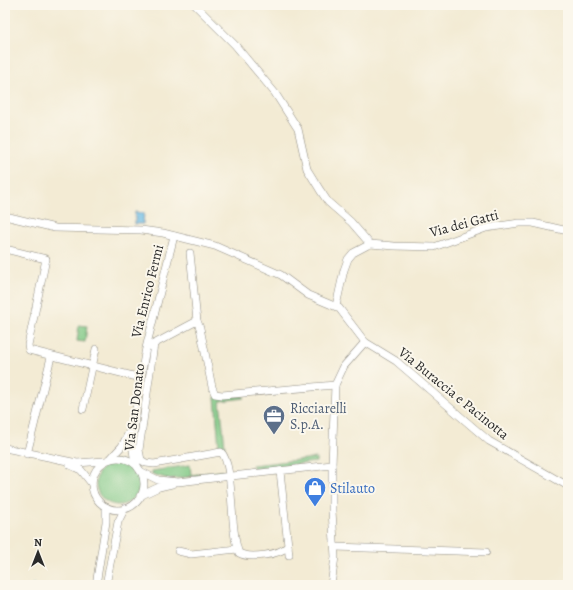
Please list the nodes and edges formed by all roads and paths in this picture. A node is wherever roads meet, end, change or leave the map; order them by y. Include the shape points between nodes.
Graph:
1 (195, 5) edge
2 (5, 216) edge
3 (568, 231) edge
4 (174, 236) junction
5 (370, 244) junction
6 (5, 249) edge
7 (190, 253) dead end
8 (336, 306) junction
9 (197, 321) junction
10 (365, 342) junction
11 (154, 344) junction
12 (146, 348) junction
13 (96, 349) dead end
14 (51, 357) junction
15 (92, 367) junction
16 (141, 378) junction
17 (336, 385) junction
18 (83, 409) dead end
19 (134, 423) junction
20 (5, 448) edge
21 (27, 454) junction
22 (107, 460) junction
23 (63, 462) junction
24 (332, 465) junction
25 (139, 469) junction
26 (280, 471) junction
27 (229, 477) junction
28 (178, 482) junction
29 (92, 484) junction
30 (568, 486) edge
31 (140, 496) junction
32 (106, 507) junction
33 (125, 508) junction
34 (288, 546) junction
35 (335, 547) junction
36 (237, 549) junction
37 (178, 551) dead end
38 (486, 552) dead end
39 (289, 556) dead end
40 (96, 585) edge
41 (106, 585) edge
42 (331, 585) edge

1 - 5 street via 235,45 275,93 298,129 307,169 322,193
2 - 4 street via 55,228 141,230
3 - 5 street, Via dei Gatti via 519,222 486,228 434,247
4 - 8 street via 218,247 281,275 308,295
4 - 12 street, Via Enrico Fermi
5 - 8 street via 353,253 348,259
6 - 14 street via 46,259 28,347 31,351
7 - 9 street
8 - 10 street, Via Buraccia e Pacinotta via 343,311
9 - 11 street, Via San Donato
9 - 17 street via 212,387 218,395
10 - 17 street via 344,366
10 - 30 street, Via Buraccia e Pacinotta via 396,361 489,441
11 - 12 street, Via San Donato
11 - 27 street, Via San Donato via 139,450 142,460 154,464 221,452
12 - 16 street, Via Enrico Fermi
13 - 15 street
14 - 15 street
14 - 21 street
15 - 16 street
15 - 18 street
16 - 19 street, Via Enrico Fermi
17 - 24 street
19 - 22 street via 122,446
19 - 25 street via 133,451
20 - 21 street
21 - 23 street
22 - 23 street via 78,464
22 - 25 street via 124,459
22 - 29 street via 97,469
23 - 29 street via 81,470
24 - 26 street
24 - 35 street
25 - 28 street via 158,480
25 - 31 street via 144,484
26 - 27 street
26 - 34 street
27 - 28 street
27 - 36 street
28 - 31 street
29 - 32 street via 95,496
31 - 33 street via 135,503
32 - 33 street
32 - 40 street
33 - 41 street via 118,524
34 - 36 street via 280,552 248,556 240,554
34 - 39 street
35 - 38 street
35 - 42 street
36 - 37 street via 191,554

